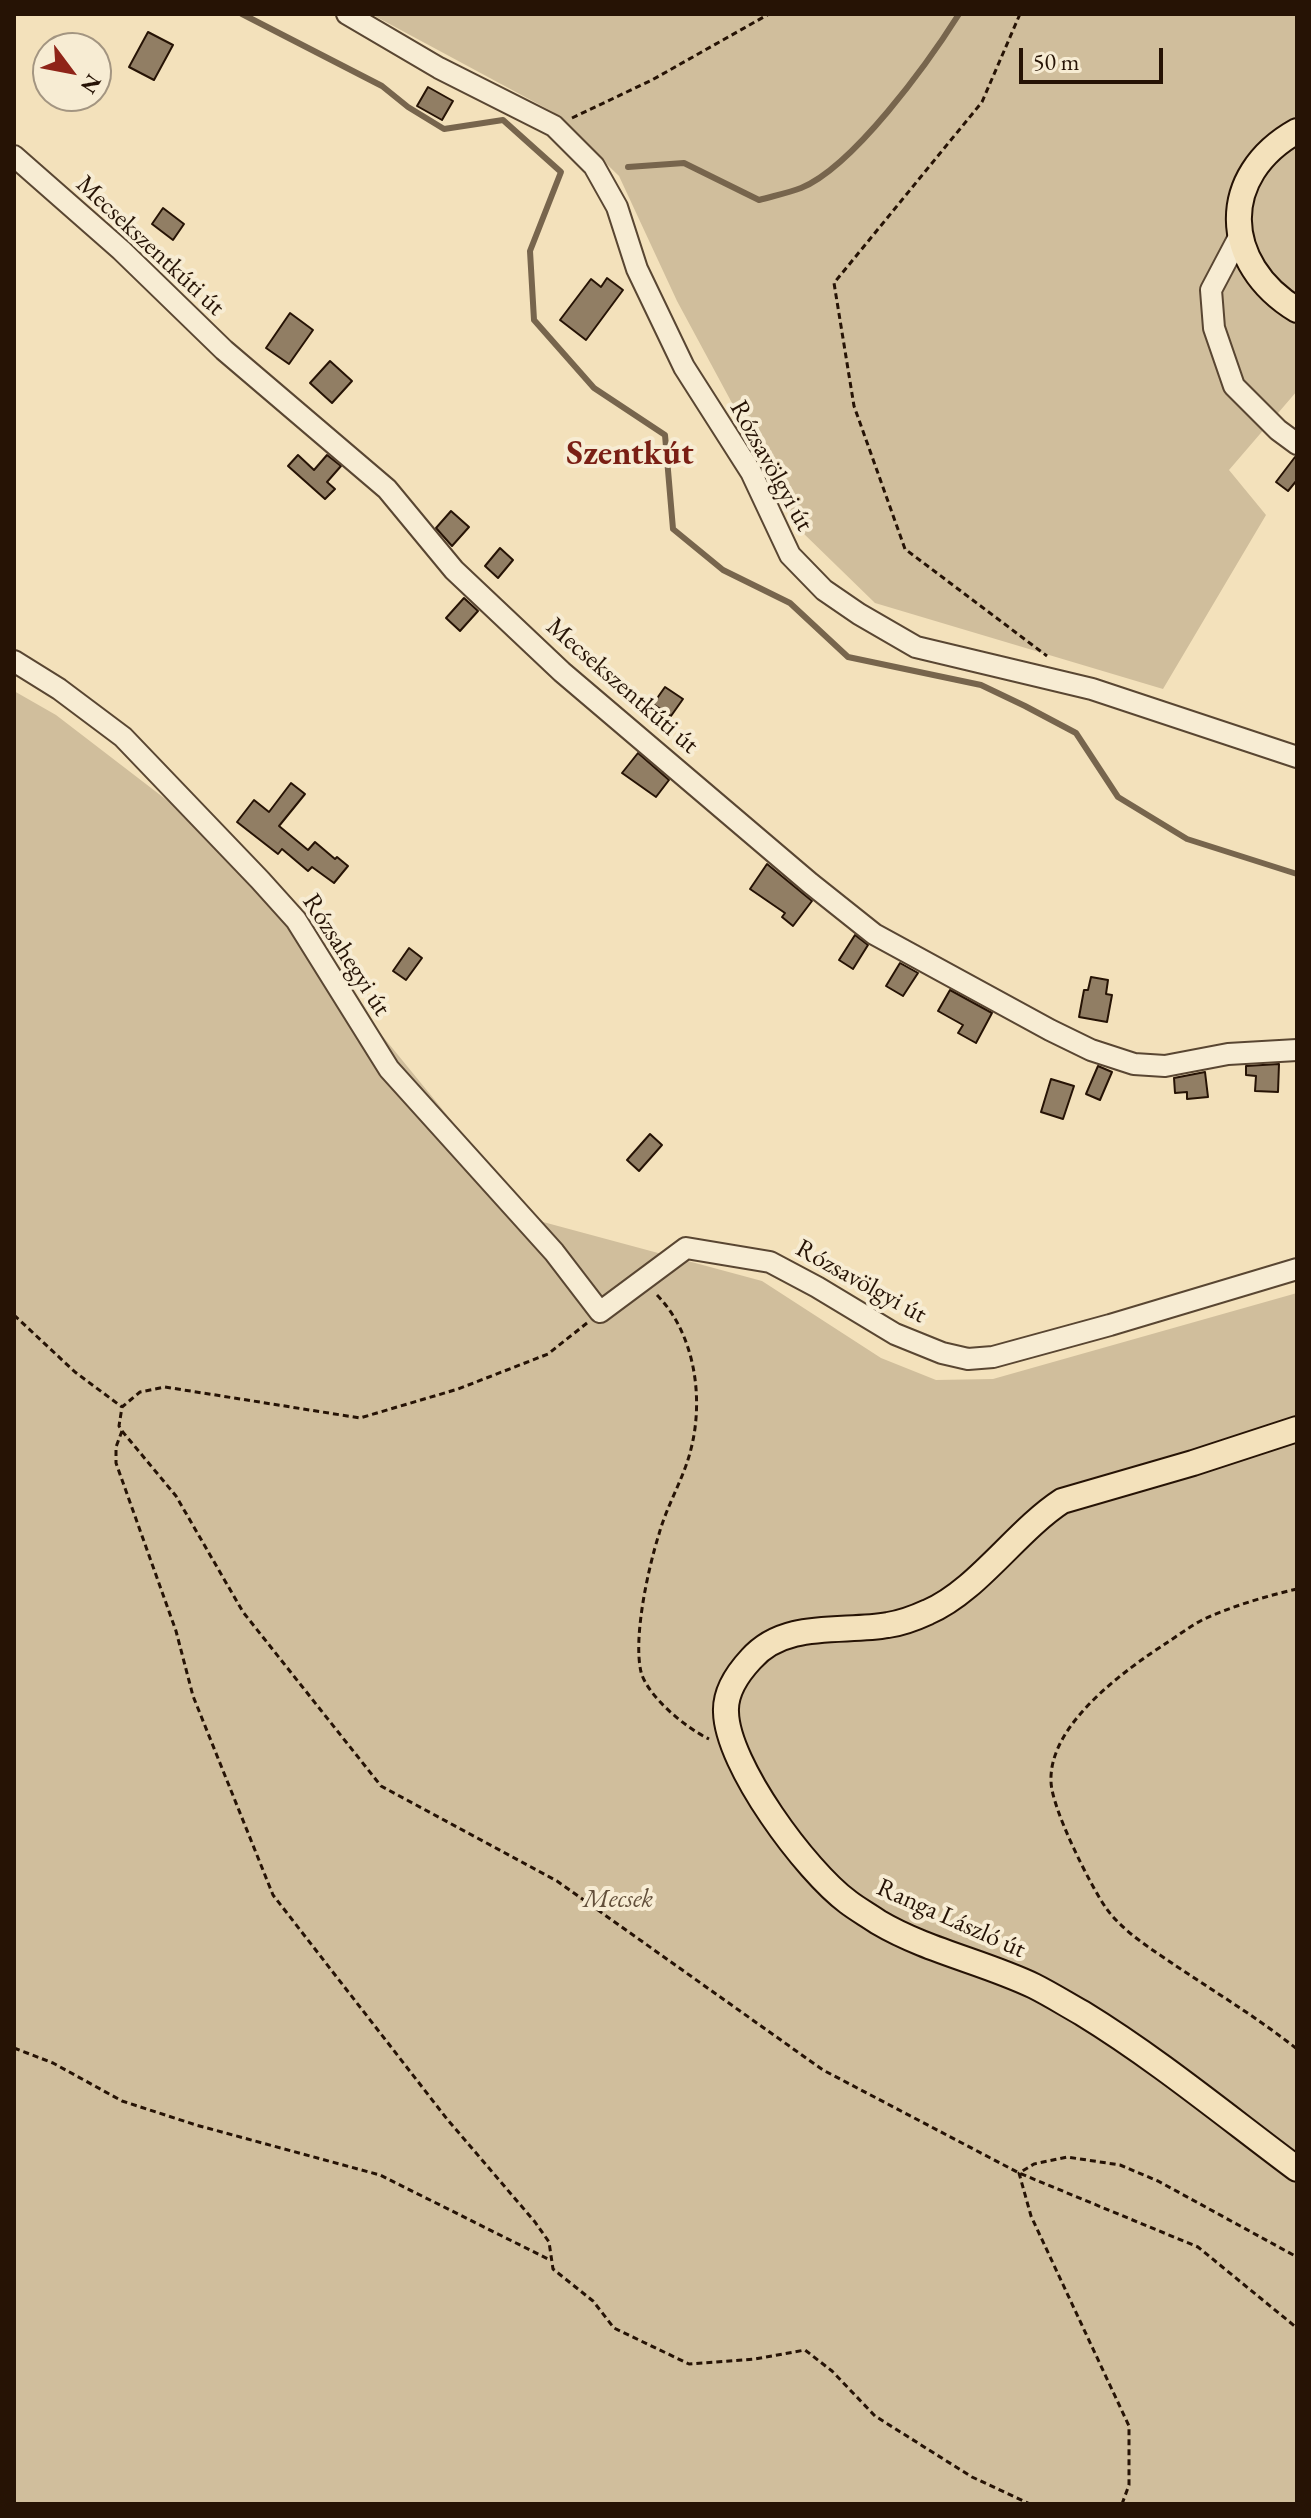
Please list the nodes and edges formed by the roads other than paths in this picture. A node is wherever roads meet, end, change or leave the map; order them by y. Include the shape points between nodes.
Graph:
1 (347, 14) edge
2 (1297, 131) edge
3 (14, 156) edge
4 (1240, 235) junction
5 (1297, 310) edge
6 (1297, 444) edge
7 (14, 661) edge
8 (1297, 757) edge
9 (1297, 1050) edge
10 (1297, 1269) edge
11 (600, 1312) joint
12 (1297, 1429) edge
13 (1297, 2169) edge

1 - 8 street, Rózsavölgyi út via 554,126 594,166 617,207 637,269 684,367 751,472 790,555 824,590 916,647 1092,689
2 - 4 main road via 1265,156 1248,179 1238,205
3 - 9 street, Mecsekszentkúti út via 224,350 387,489 454,570 562,672 874,934 1050,1030 1134,1064 1165,1066 1228,1054
4 - 5 main road via 1251,267
4 - 6 street via 1211,290 1214,328 1234,386
7 - 11 street, Rózsahegyi út via 123,737 260,880 296,920 389,1069 554,1252
10 - 11 street, Rózsavölgyi út via 1110,1325 968,1359 895,1334 770,1262 686,1248
12 - 13 main road, Ranga László út via 1062,1501 955,1597 931,1611 886,1625 799,1632 777,1641 754,1655 740,1672 728,1694 726,1712 750,1781 777,1823 847,1902 882,1924 1034,1986 1083,2014

